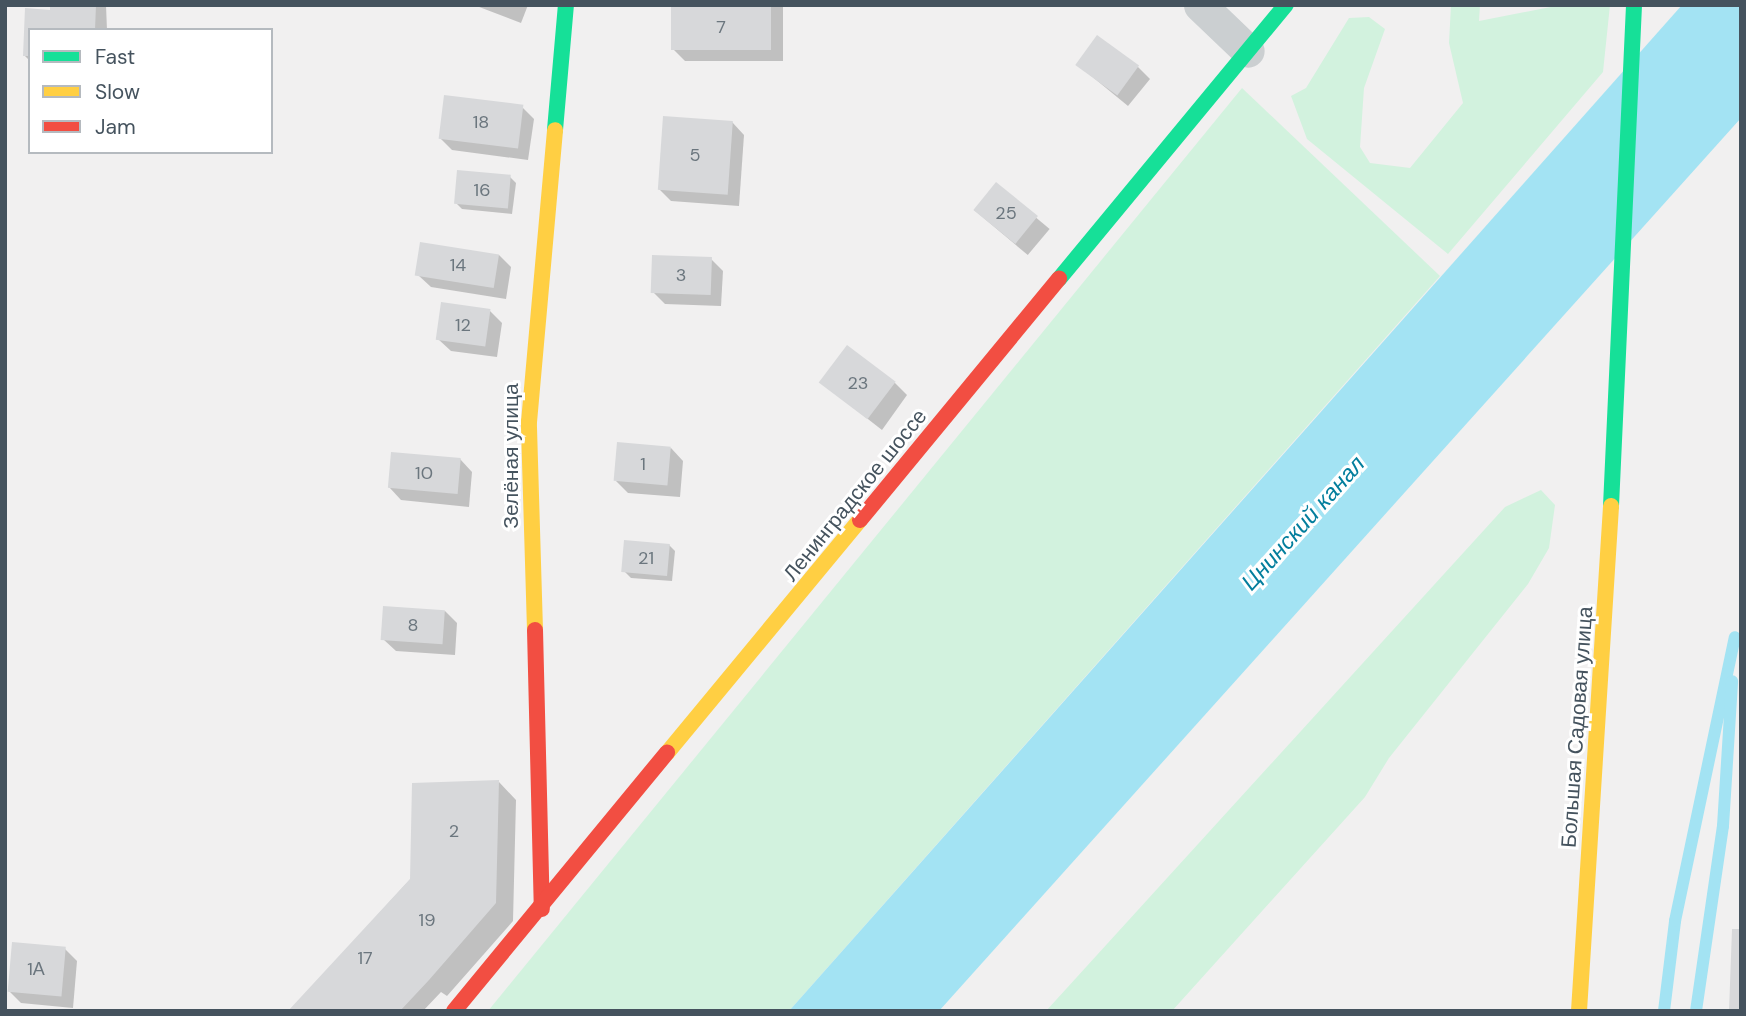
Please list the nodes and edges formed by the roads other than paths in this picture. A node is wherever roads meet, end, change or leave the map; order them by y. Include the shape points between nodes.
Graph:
1 (566, 5) edge
2 (1200, 5) edge
3 (1286, 5) edge
4 (1634, 5) edge
5 (1248, 51) junction
6 (542, 909) junction
7 (454, 1011) edge
8 (1579, 1011) edge

1 - 6 main road, Зелёная улица via 529,422
2 - 5 street
3 - 5 main road, Ленинградское шоссе
4 - 8 main road, Большая Садовая улица via 1606,624
5 - 6 main road, Ленинградское шоссе
6 - 7 main road, Ленинградское шоссе

